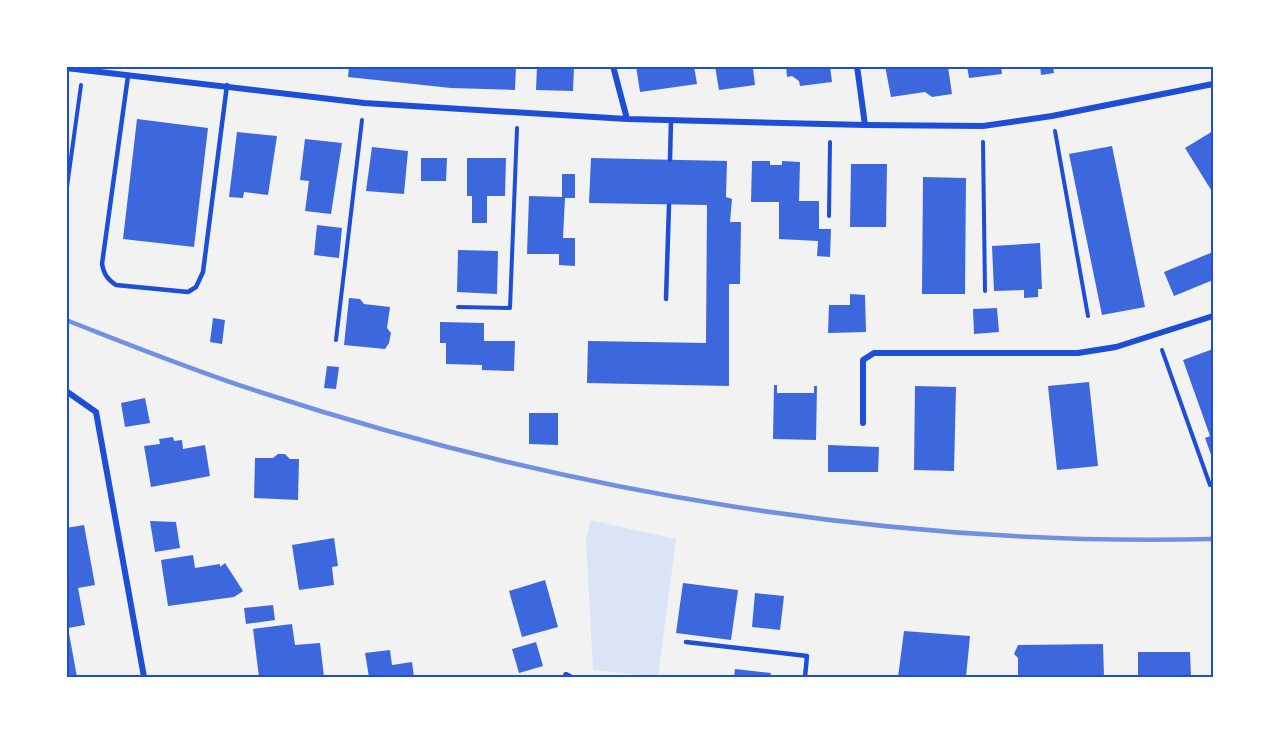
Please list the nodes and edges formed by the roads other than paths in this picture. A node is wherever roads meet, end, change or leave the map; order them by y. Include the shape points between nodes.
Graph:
1 (613, 66) edge
2 (857, 66) edge
3 (66, 68) edge
4 (128, 76) junction
5 (1213, 84) edge
6 (227, 85) junction
7 (627, 119) junction
8 (671, 120) junction
9 (865, 124) junction
10 (670, 160) dead end
11 (669, 205) dead end
12 (666, 298) dead end
13 (1213, 316) edge
14 (66, 391) edge
15 (863, 423) dead end
16 (686, 642) dead end
17 (144, 677) edge
18 (805, 677) edge

1 - 7 street
2 - 9 street
3 - 4 street
4 - 6 street
4 - 6 lane via 103,271 116,285 188,292 196,287 203,272
5 - 9 street via 983,126
6 - 7 street via 364,103
7 - 8 street
8 - 9 street
8 - 10 lane
11 - 12 lane
13 - 15 street via 1157,335 1078,353 874,353 863,360
14 - 17 street via 96,412
16 - 18 lane via 807,656

